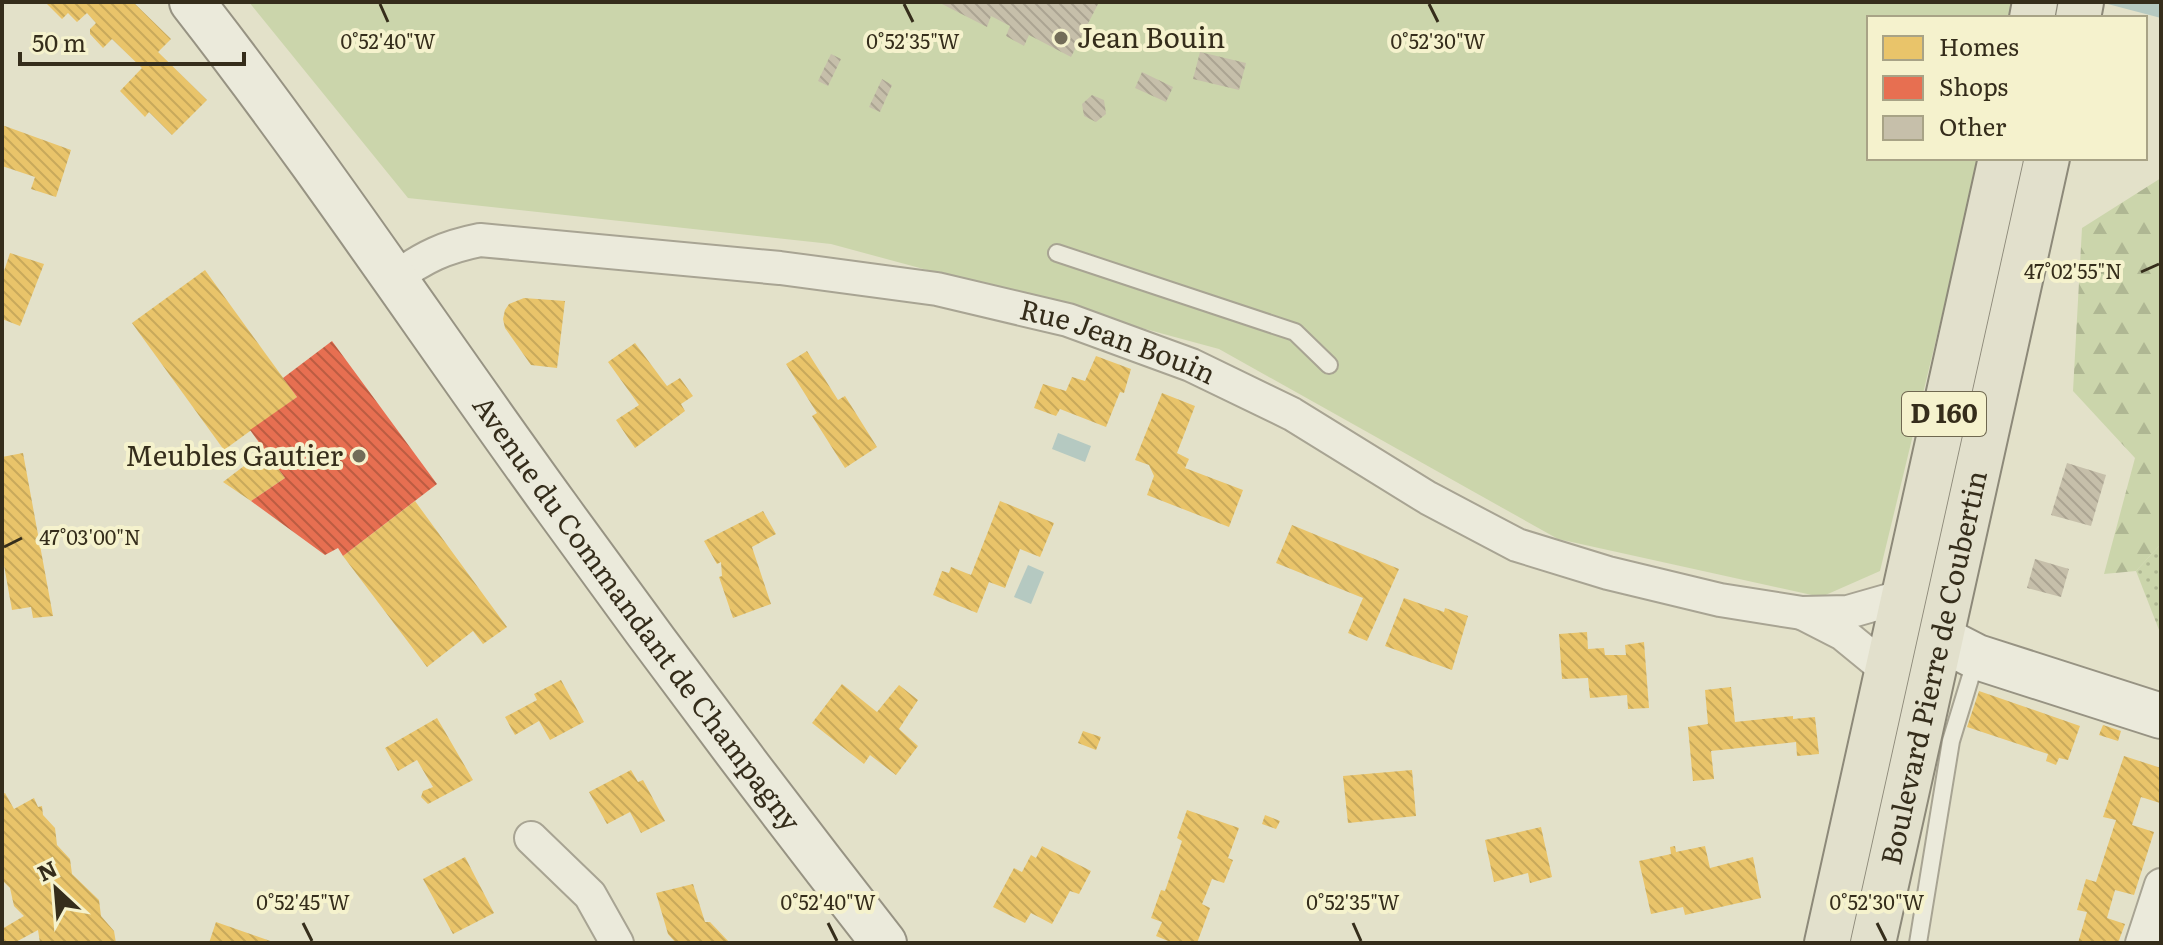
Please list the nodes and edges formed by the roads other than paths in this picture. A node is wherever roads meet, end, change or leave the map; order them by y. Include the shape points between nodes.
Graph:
1 (192, 2) edge
2 (2001, 160) edge
3 (2047, 160) edge
4 (1057, 253) dead end
5 (395, 278) junction
6 (1329, 365) dead end
7 (1904, 596) junction
8 (1802, 613) junction
9 (1959, 648) junction
10 (1887, 670) junction
11 (2161, 716) edge
12 (531, 838) dead end
13 (2161, 885) edge
14 (617, 943) edge
15 (884, 943) edge
16 (1827, 943) edge
17 (1873, 943) edge
18 (1918, 943) edge
19 (2142, 943) edge

1 - 5 main road, Avenue du Commandant de Champagny
2 - 7 main road, Boulevard Pierre de Coubertin / D 160
3 - 9 main road, Boulevard Pierre de Coubertin / D 160
4 - 6 lane via 1295,332
5 - 8 street, Rue Jean Bouin via 448,247 480,240 780,268 952,292 1068,320 1191,365 1292,414 1428,498 1517,545 1720,600
5 - 15 main road, Avenue du Commandant de Champagny via 565,519
7 - 8 street, Rue Jean Bouin via 1848,612
7 - 10 main road, Boulevard Pierre de Coubertin / D 160
8 - 10 street, Rue Jean Bouin via 1843,634
9 - 11 main road
9 - 17 main road, Boulevard Pierre de Coubertin / D 160
9 - 18 lane via 1951,741
10 - 16 main road, Boulevard Pierre de Coubertin / D 160
12 - 14 street via 590,895
13 - 19 street

